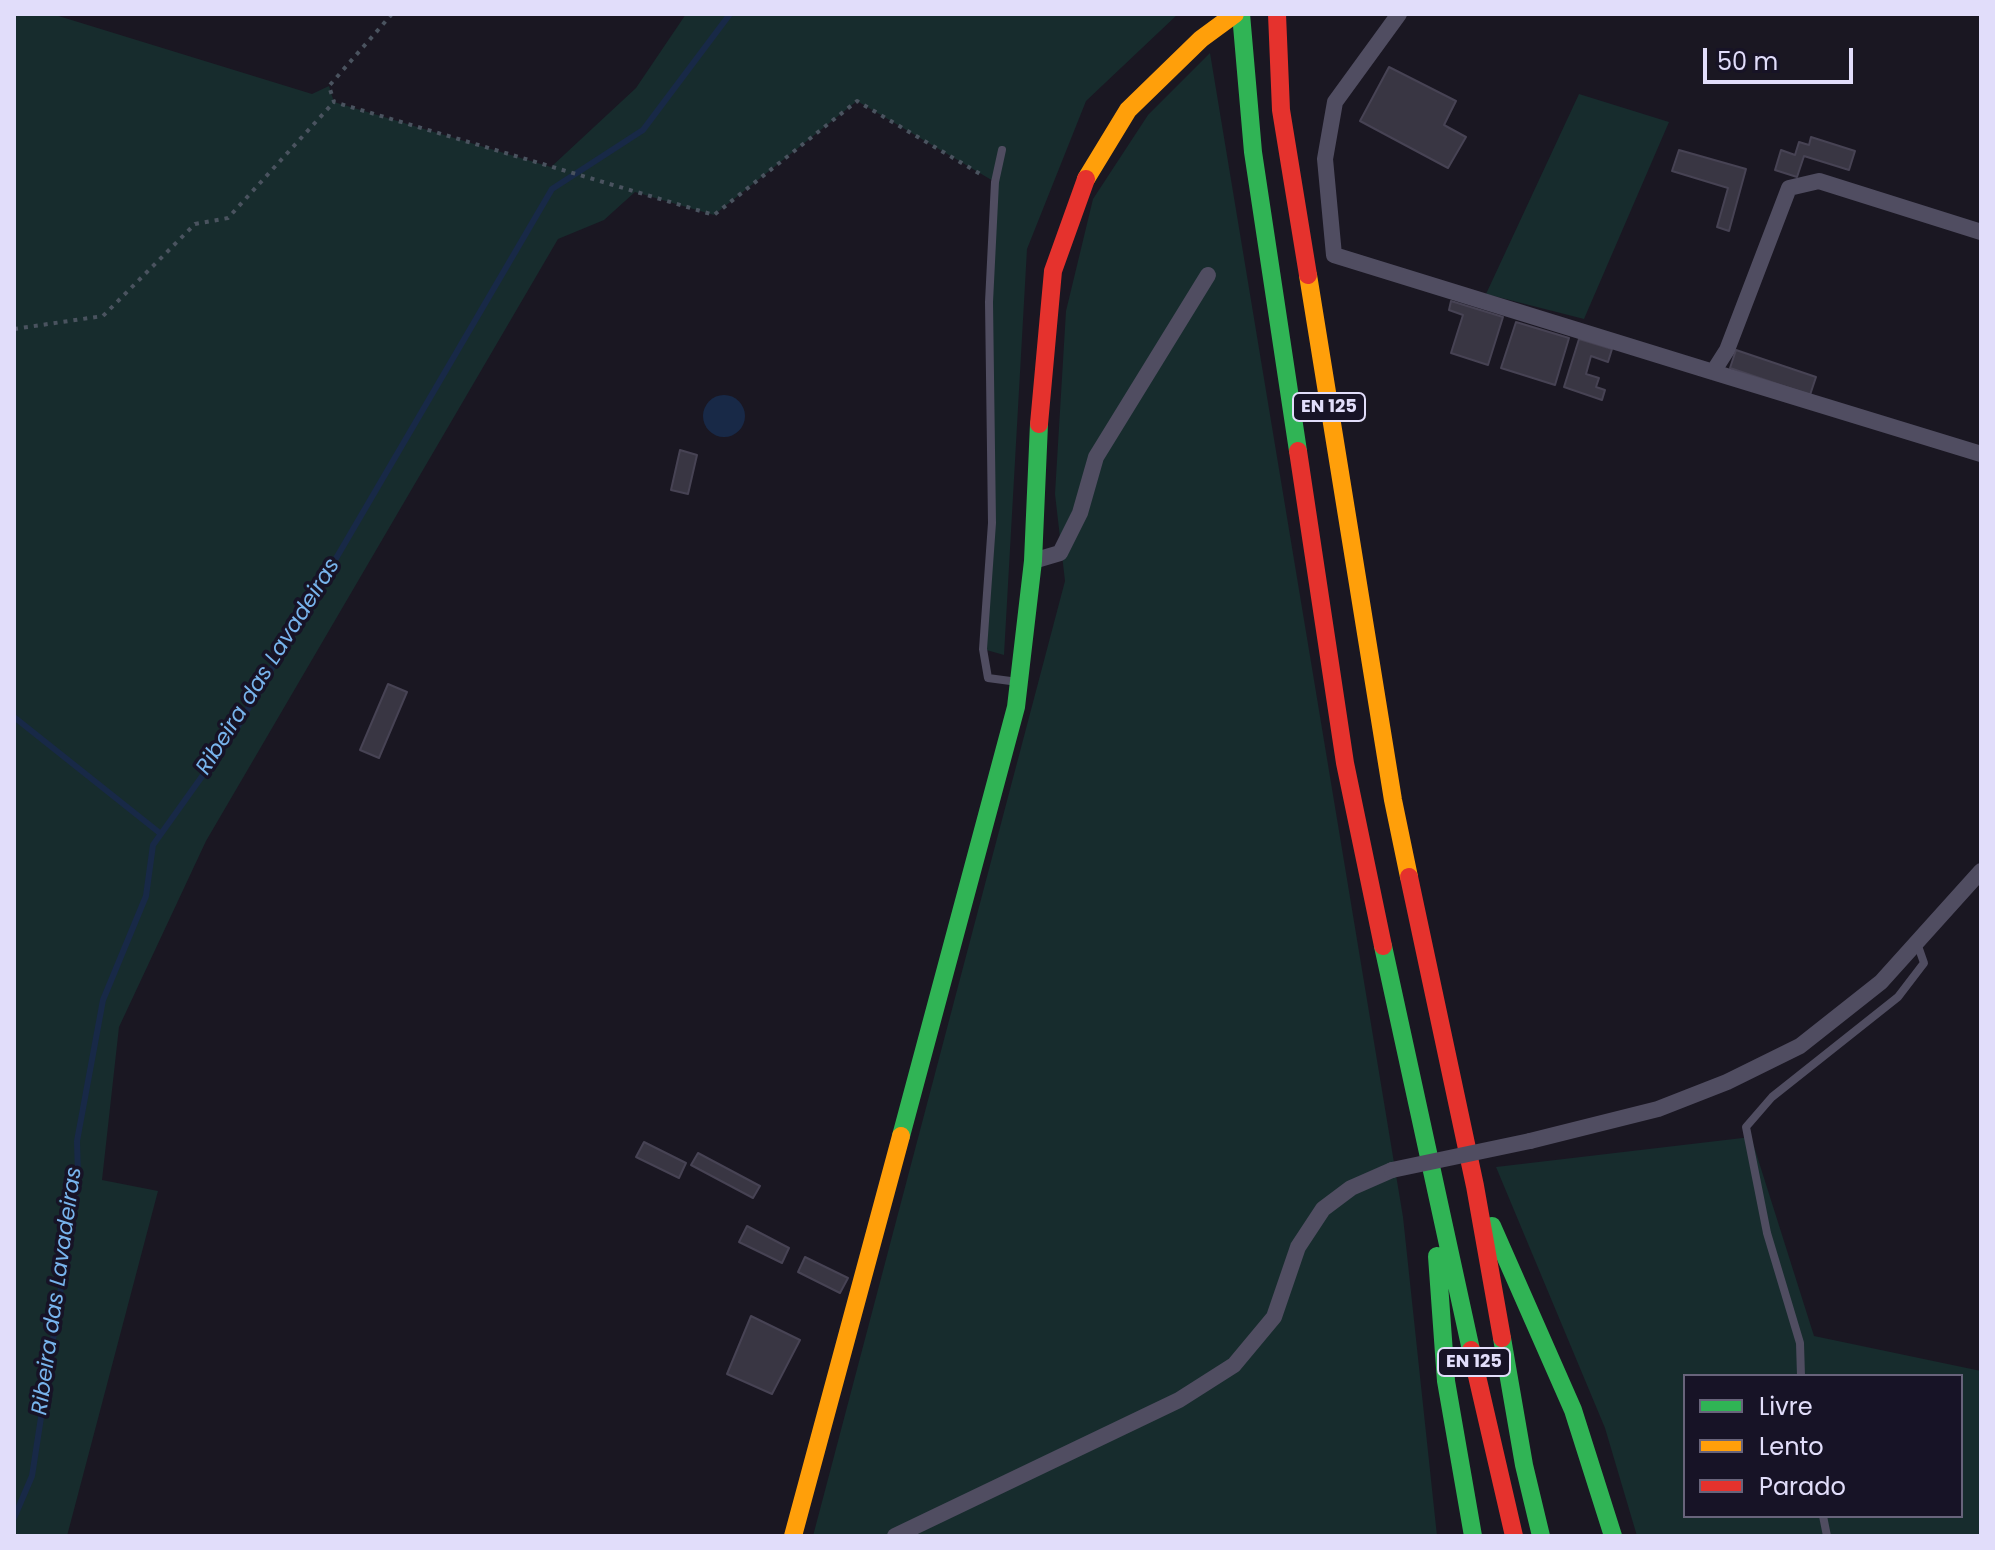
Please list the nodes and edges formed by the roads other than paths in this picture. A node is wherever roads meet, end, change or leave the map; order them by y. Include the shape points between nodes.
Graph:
1 (1238, 14) edge
2 (1277, 14) edge
3 (1399, 14) edge
4 (1002, 150) dead end
5 (1981, 232) edge
6 (1208, 275) dead end
7 (1713, 372) junction
8 (1981, 454) edge
9 (1033, 561) junction
10 (1018, 682) junction
11 (1981, 871) edge
12 (1917, 942) junction
13 (1475, 1186) junction
14 (1434, 1188) junction
15 (1801, 1374) edge
16 (793, 1536) edge
17 (895, 1536) edge
18 (1473, 1536) edge
19 (1514, 1536) edge
20 (1541, 1536) edge
21 (1613, 1536) edge

1 - 9 main road via 1201,39 1128,110 1083,183 1053,271 1042,367
1 - 14 main road, EN 125 via 1253,152 1345,763
2 - 13 main road, EN 125 via 1281,110 1393,800
3 - 7 street via 1335,102 1325,159 1334,255
4 - 10 lane via 995,182 989,302 992,523 983,649 988,678
5 - 7 street via 1819,181 1789,188 1727,350
6 - 9 street via 1096,457 1080,513 1060,553
7 - 8 street
9 - 10 main road
10 - 16 main road via 1016,707
11 - 12 street
12 - 15 lane via 1924,963 1898,997 1772,1097 1746,1127 1767,1233 1800,1343
12 - 17 street, bridge via 1881,982 1800,1046 1727,1082 1658,1109 1392,1170 1351,1188 1323,1209 1298,1247 1274,1317 1234,1365 1179,1400
13 - 20 main road, EN 125
13 - 21 main road via 1573,1410
14 - 18 main road via 1446,1381
14 - 19 main road, EN 125

